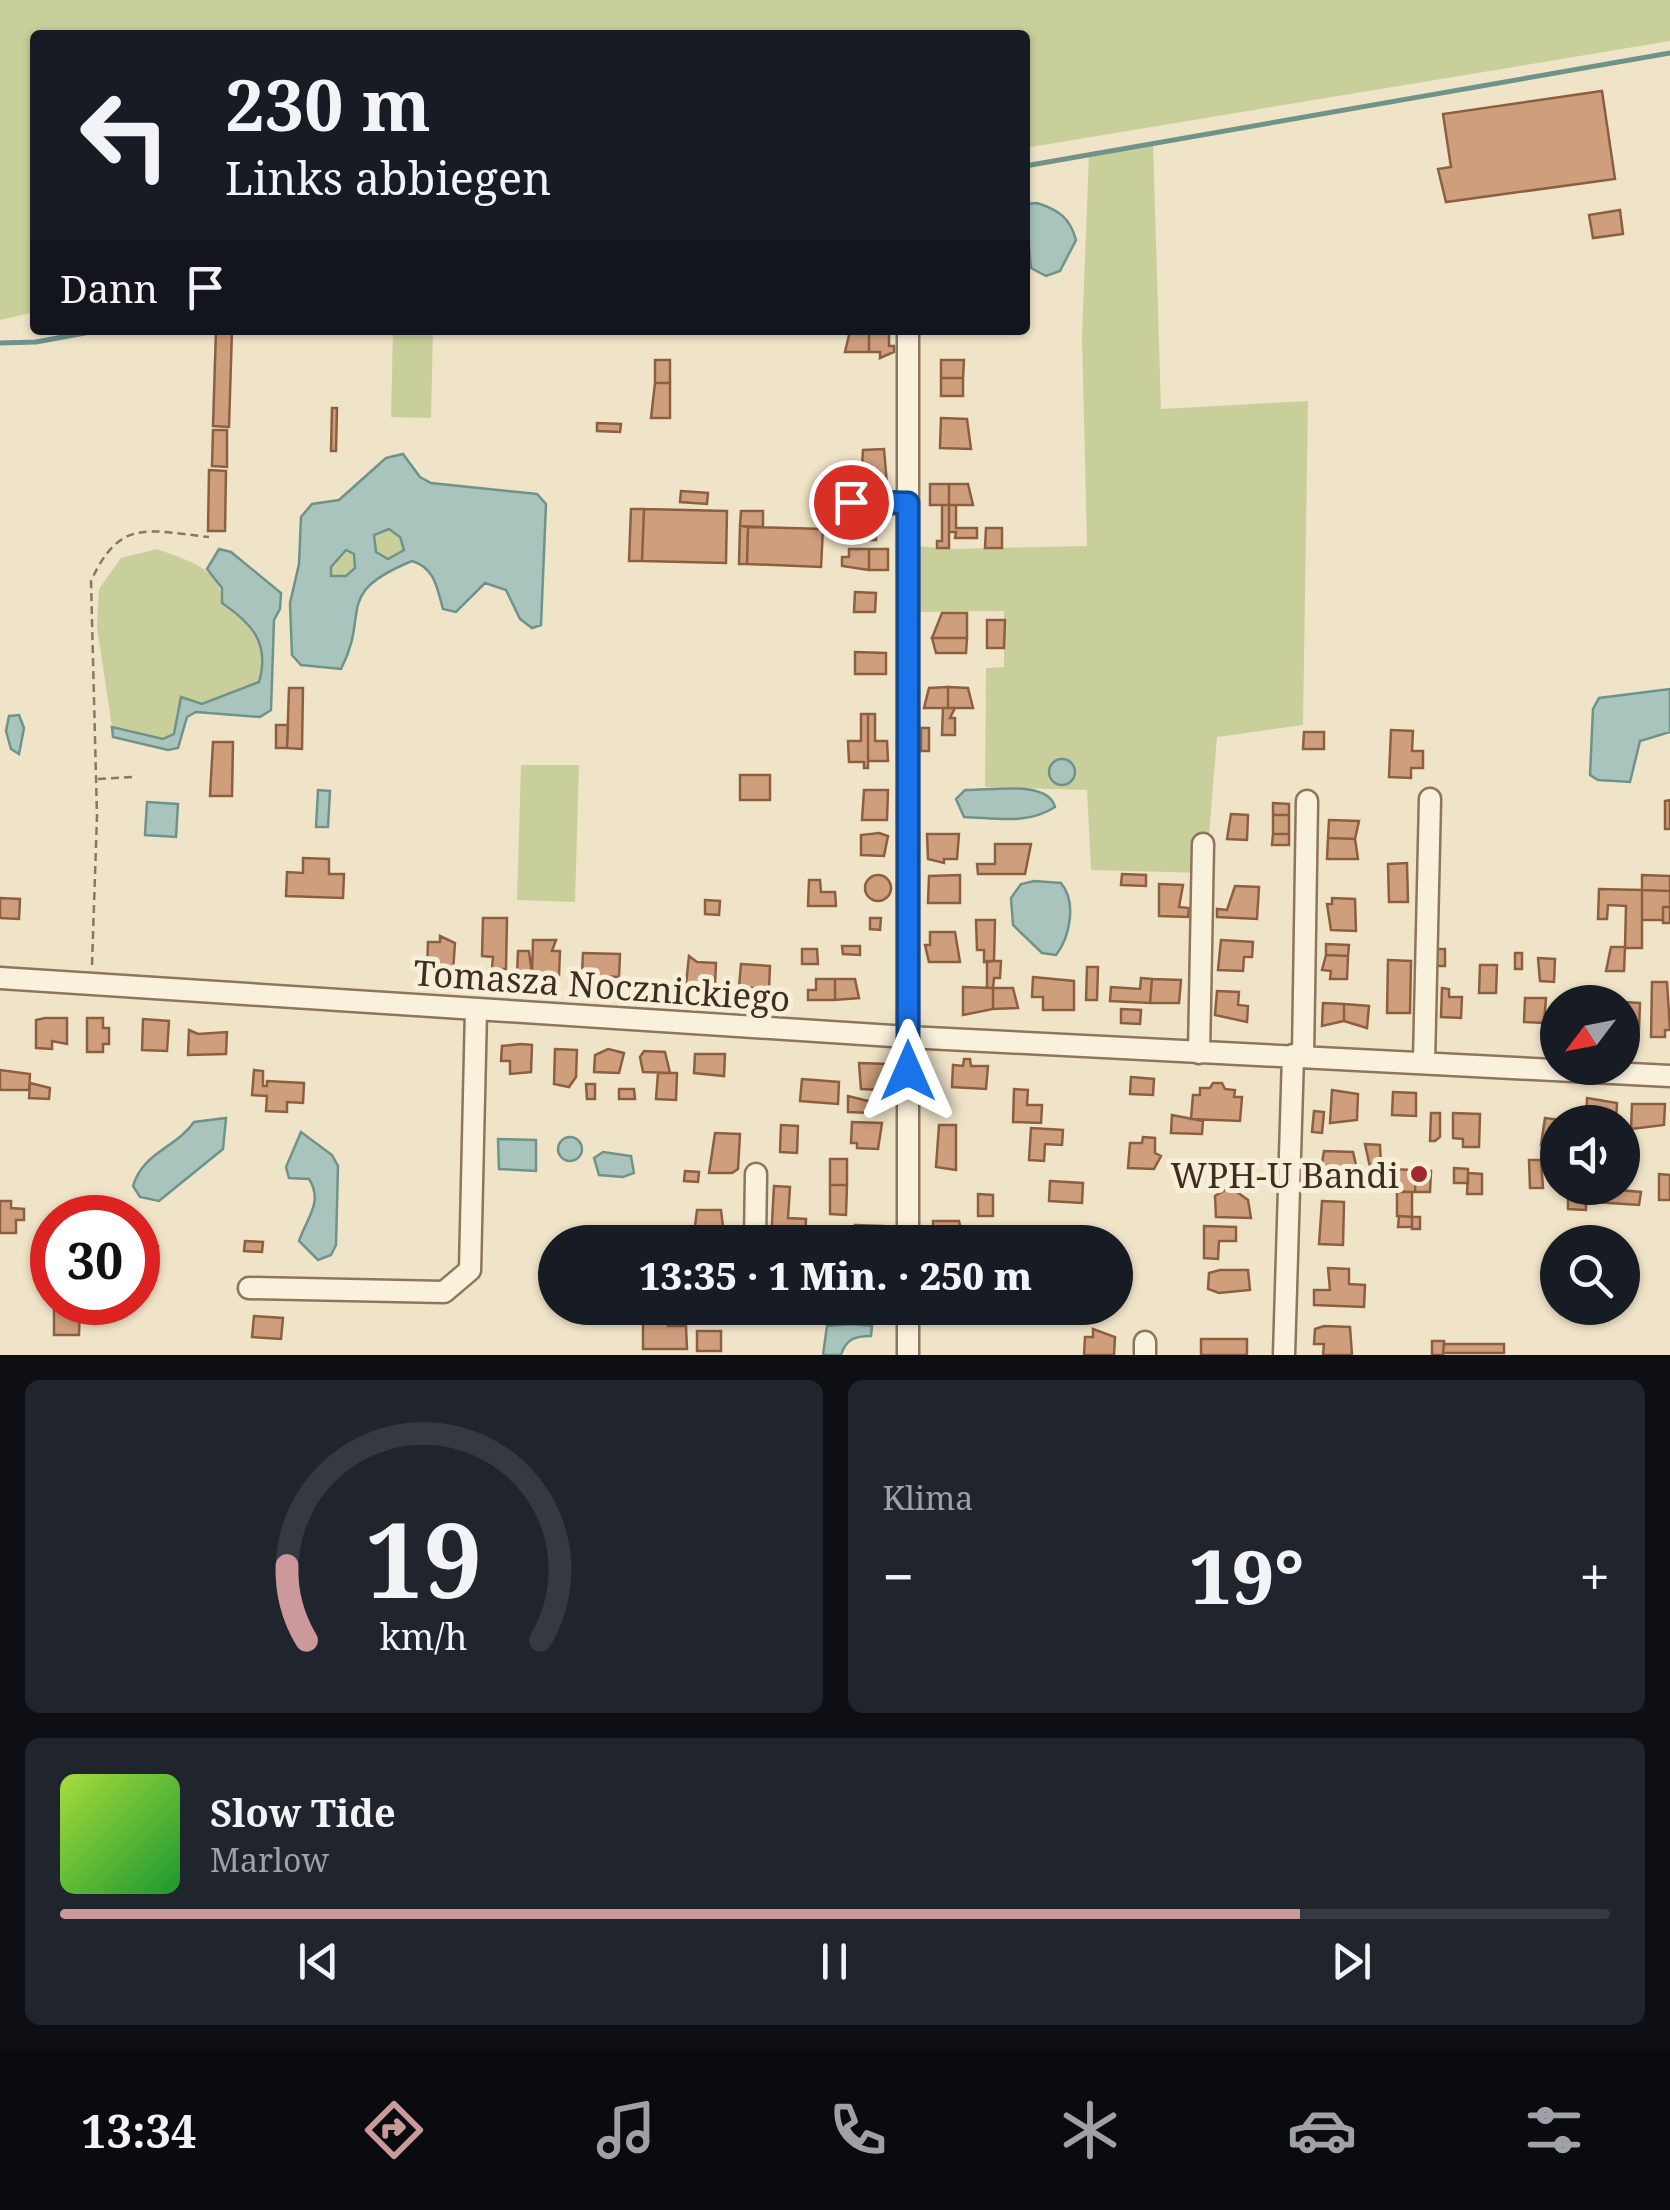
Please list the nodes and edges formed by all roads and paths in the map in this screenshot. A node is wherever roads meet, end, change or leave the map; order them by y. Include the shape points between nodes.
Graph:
1 (908, 335) edge
2 (851, 502) dead end
3 (908, 503) junction
4 (210, 538) dead end
5 (134, 778) dead end
6 (96, 779) junction
7 (1430, 799) dead end
8 (1307, 801) dead end
9 (1203, 844) dead end
10 (0, 978) edge
11 (92, 983) junction
12 (476, 1010) junction
13 (908, 1037) junction
14 (1199, 1053) junction
15 (1298, 1055) junction
16 (1424, 1062) junction
17 (1670, 1076) edge
18 (756, 1174) dead end
19 (755, 1225) edge
20 (908, 1225) edge
21 (249, 1288) dead end
22 (908, 1325) edge
23 (908, 1355) edge
24 (1284, 1355) edge

1 - 3 street
2 - 3 street
3 - 13 street
4 - 6 path via 125,535 105,550 91,581
5 - 6 path
6 - 11 path
7 - 16 street
8 - 15 street
9 - 14 street
10 - 11 street, Tomasza Nocznickiego
11 - 12 street, Tomasza Nocznickiego
12 - 13 street, Tomasza Nocznickiego
12 - 21 street via 470,1270 444,1292
13 - 14 street, Tomasza Nocznickiego
13 - 20 street
14 - 15 street, Tomasza Nocznickiego
15 - 16 street, Tomasza Nocznickiego
15 - 24 street
16 - 17 street, Tomasza Nocznickiego
18 - 19 street
22 - 23 street

